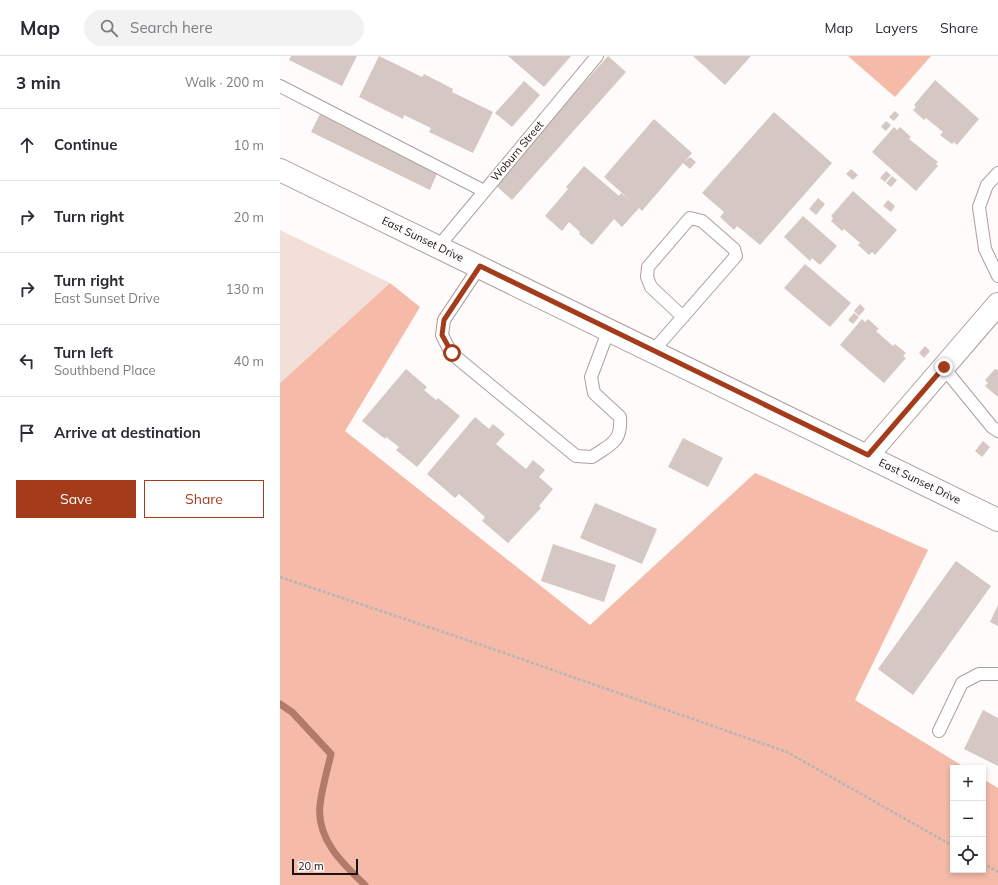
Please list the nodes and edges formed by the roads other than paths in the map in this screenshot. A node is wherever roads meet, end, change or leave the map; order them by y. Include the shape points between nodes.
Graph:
1 (597, 56) edge
2 (280, 86) edge
3 (280, 170) edge
4 (998, 173) edge
5 (484, 191) junction
6 (438, 246) junction
7 (480, 266) junction
8 (998, 276) edge
9 (998, 304) edge
10 (683, 317) junction
11 (609, 329) junction
12 (653, 351) junction
13 (944, 367) junction
14 (998, 431) edge
15 (868, 455) junction
16 (998, 520) edge
17 (998, 674) edge
18 (939, 731) dead end

1 - 5 lane, Woburn Street
2 - 5 lane
3 - 6 main road, East Sunset Drive
4 - 8 lane via 987,185 979,207 985,249
5 - 6 lane, Woburn Street
6 - 7 main road, East Sunset Drive
7 - 11 main road, East Sunset Drive
7 - 11 lane via 444,320 442,335 452,353 576,456 592,457 617,440 621,430 620,417 594,393 591,377
9 - 13 main road
10 - 10 lane via 736,256 734,249 702,221 690,218 648,267 647,276 651,287
10 - 12 lane
11 - 12 main road, East Sunset Drive
12 - 15 main road, East Sunset Drive
13 - 14 lane via 992,427
13 - 15 main road
15 - 16 main road, East Sunset Drive
17 - 18 lane via 979,674 962,683

